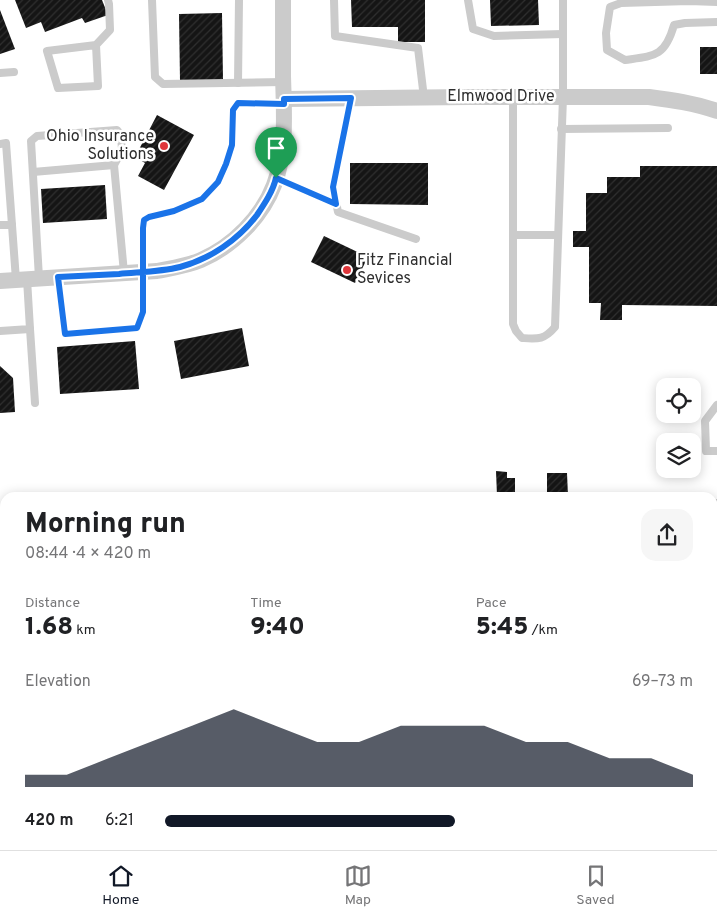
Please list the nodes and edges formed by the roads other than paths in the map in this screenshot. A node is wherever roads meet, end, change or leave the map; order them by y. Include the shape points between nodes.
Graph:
1 (108, 0) edge
2 (152, 0) edge
3 (240, 0) edge
4 (283, 0) edge
5 (334, 0) edge
6 (468, 0) edge
7 (563, 0) edge
8 (717, 2) edge
9 (717, 22) edge
10 (563, 34) junction
11 (96, 45) junction
12 (14, 72) dead end
13 (0, 73) edge
14 (283, 82) junction
15 (238, 83) junction
16 (513, 97) junction
17 (563, 97) junction
18 (351, 98) junction
19 (424, 98) junction
20 (284, 102) junction
21 (717, 111) edge
22 (668, 128) dead end
23 (562, 129) junction
24 (0, 144) edge
25 (114, 165) junction
26 (33, 172) junction
27 (276, 178) junction
28 (336, 204) junction
29 (12, 224) junction
30 (0, 225) edge
31 (513, 235) junction
32 (558, 235) junction
33 (416, 239) dead end
34 (144, 272) junction
35 (124, 273) junction
36 (58, 277) junction
37 (21, 279) edge
38 (30, 329) junction
39 (0, 331) edge
40 (35, 403) dead end
41 (717, 405) edge
42 (717, 451) edge

1 - 11 lane via 110,30
2 - 15 lane via 155,77 163,84
3 - 15 lane
4 - 14 street
5 - 19 lane via 335,36 418,48
6 - 10 lane via 473,29 494,36
7 - 10 lane
8 - 9 lane via 621,3 610,8 606,33 608,50 625,60 653,56 667,45 674,25
10 - 17 lane
11 - 11 lane via 47,50 58,88 98,86
12 - 13 lane
14 - 15 lane
14 - 20 street
16 - 17 street, Elmwood Drive
16 - 19 street, Elmwood Drive
16 - 31 lane
17 - 21 street, Elmwood Drive via 649,97
17 - 23 lane
18 - 19 street, Elmwood Drive
18 - 20 street, Elmwood Drive
18 - 28 lane via 333,187
20 - 27 street via 283,138
20 - 34 lane via 238,103 233,110 232,145 218,182 202,199 144,220
22 - 23 lane
23 - 32 lane
24 - 29 lane via 6,143
25 - 26 lane
25 - 26 lane via 122,150 122,134 117,130 37,136 31,141
25 - 35 lane
26 - 37 lane
27 - 28 lane
27 - 34 street via 252,222 221,249 178,268
28 - 33 lane via 338,212
29 - 30 lane
29 - 37 lane
31 - 32 lane
31 - 32 lane via 513,324 522,338 538,339 555,328
34 - 35 street
34 - 36 lane via 143,312 137,328 65,334
35 - 36 street
36 - 37 street
37 - 38 lane
38 - 39 lane
38 - 40 lane
41 - 42 lane via 705,421 706,451

